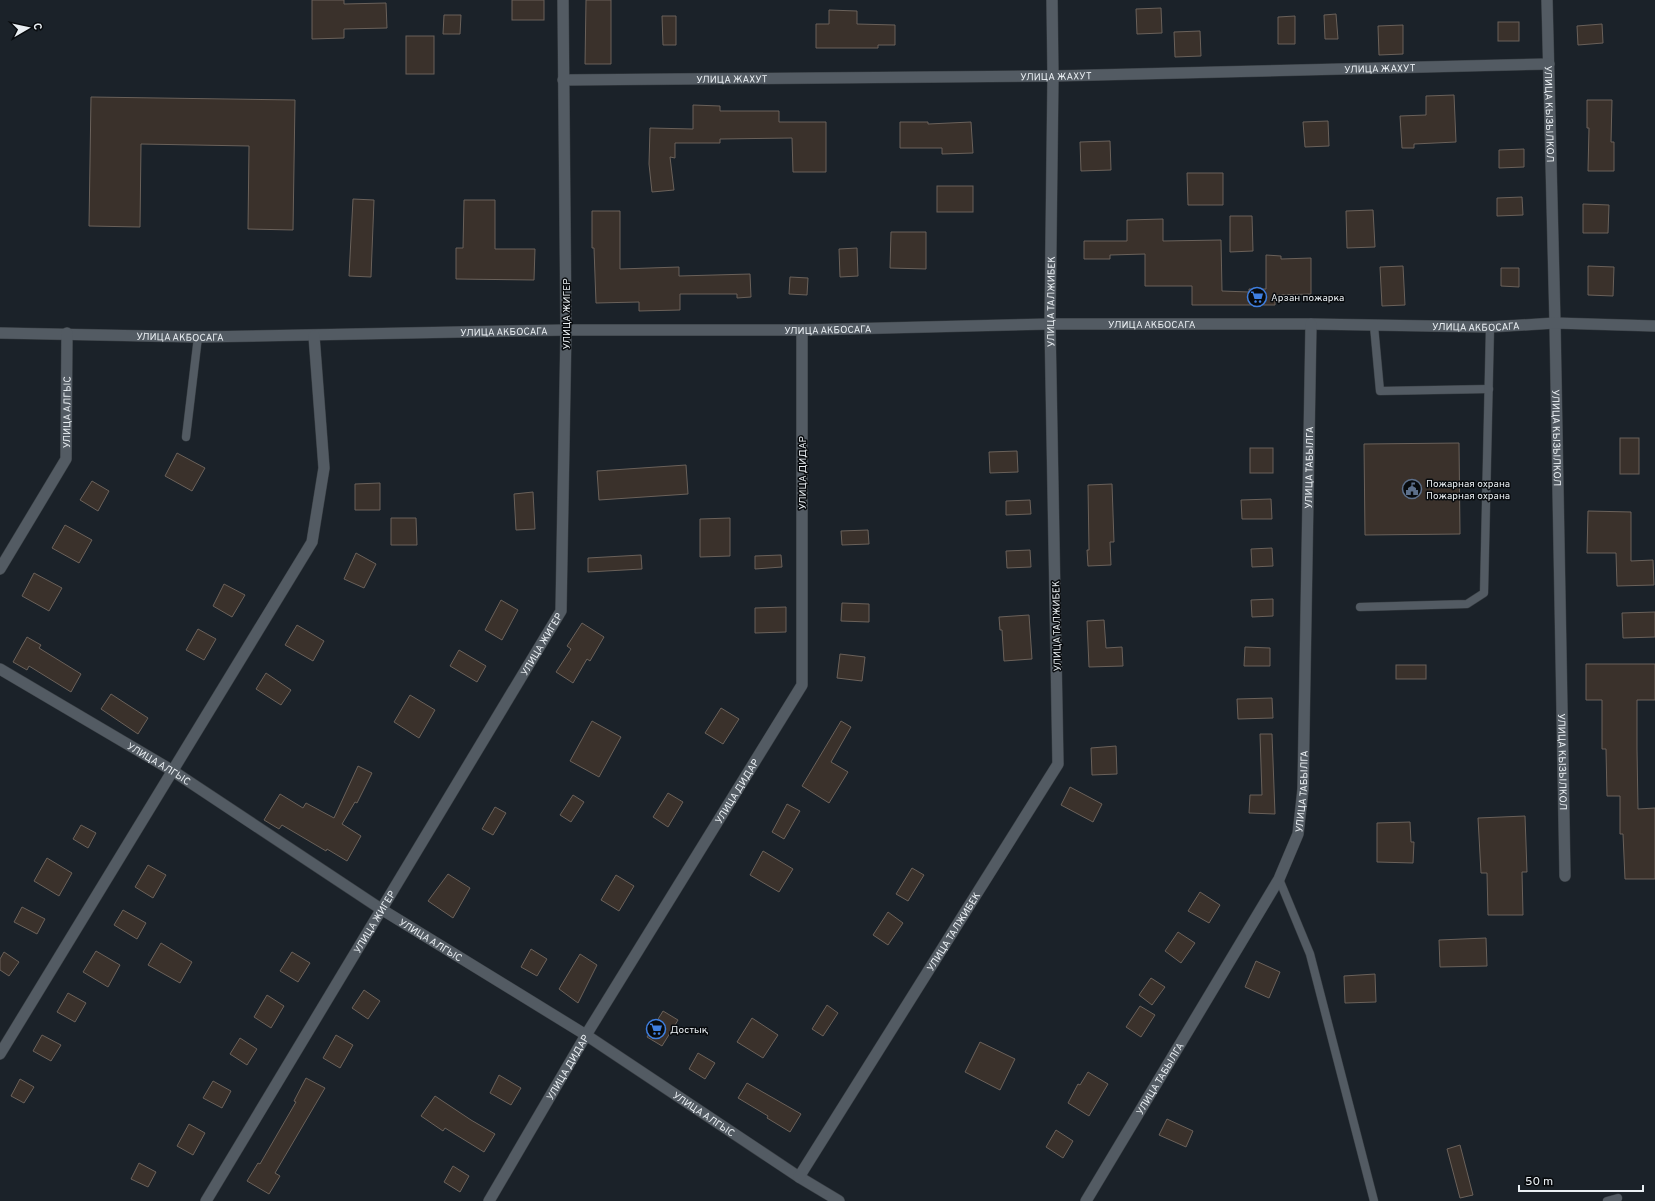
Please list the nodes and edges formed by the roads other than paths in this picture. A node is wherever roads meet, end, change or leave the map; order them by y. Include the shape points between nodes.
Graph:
1 (563, 0) edge
2 (1052, 0) edge
3 (1547, 0) edge
4 (1549, 64) junction
5 (1053, 76) junction
6 (563, 80) junction
7 (1555, 323) junction
8 (1050, 324) junction
9 (1311, 324) junction
10 (1374, 326) junction
11 (1655, 326) edge
12 (1490, 327) junction
13 (566, 330) junction
14 (802, 330) junction
15 (0, 333) edge
16 (67, 334) junction
17 (314, 336) junction
18 (198, 337) junction
19 (1489, 389) junction
20 (186, 437) dead end
21 (0, 568) edge
22 (1360, 607) dead end
23 (0, 669) edge
24 (173, 771) junction
25 (1565, 876) dead end
26 (1279, 880) junction
27 (381, 909) junction
28 (586, 1035) junction
29 (0, 1054) edge
30 (799, 1177) junction
31 (1618, 1198) dead end
32 (206, 1201) edge
33 (489, 1201) edge
34 (839, 1201) edge
35 (1086, 1201) edge
36 (1374, 1201) edge
37 (1607, 1201) edge

1 - 6 street, УЛИЦА ЖИГЕР
2 - 5 street, УЛИЦА ТАЛЖИБЕК
3 - 4 street, УЛИЦА КЫЗЫЛКОЛ
4 - 5 street, УЛИЦА ЖАХУТ
4 - 7 street, УЛИЦА КЫЗЫЛКОЛ
5 - 6 street, УЛИЦА ЖАХУТ
5 - 8 street, УЛИЦА ТАЛЖИБЕК
6 - 13 street, УЛИЦА ЖИГЕР
7 - 11 street, УЛИЦА АКБОСАГА
7 - 12 street, УЛИЦА АКБОСАГА
7 - 25 street, УЛИЦА КЫЗЫЛКОЛ
8 - 9 street, УЛИЦА АКБОСАГА
8 - 14 street, УЛИЦА АКБОСАГА
8 - 30 street, УЛИЦА ТАЛЖИБЕК via 1058,764
9 - 10 street, УЛИЦА АКБОСАГА
9 - 26 street, УЛИЦА ТАБЫЛГА via 1304,789 1298,834
10 - 12 street, УЛИЦА АКБОСАГА
10 - 19 lane via 1380,391
12 - 19 lane
13 - 14 street, УЛИЦА АКБОСАГА
13 - 17 street, УЛИЦА АКБОСАГА
13 - 27 street, УЛИЦА ЖИГЕР via 560,611
14 - 28 street, УЛИЦА ДИДАР via 802,685
15 - 16 street, УЛИЦА АКБОСАГА
16 - 18 street, УЛИЦА АКБОСАГА
16 - 21 street, УЛИЦА АЛГЫС via 66,459
17 - 18 street, УЛИЦА АКБОСАГА
17 - 24 street via 324,468 312,542
18 - 20 lane
19 - 22 lane via 1484,593 1468,604
23 - 24 street, УЛИЦА АЛГЫС
24 - 27 street, УЛИЦА АЛГЫС
24 - 29 street
26 - 35 street, УЛИЦА ТАБЫЛГА
26 - 36 lane via 1310,954
27 - 28 street, УЛИЦА АЛГЫС
27 - 32 street, УЛИЦА ЖИГЕР
28 - 30 street, УЛИЦА АЛГЫС
28 - 33 street, УЛИЦА ДИДАР
30 - 34 street, УЛИЦА АЛГЫС
31 - 37 lane

